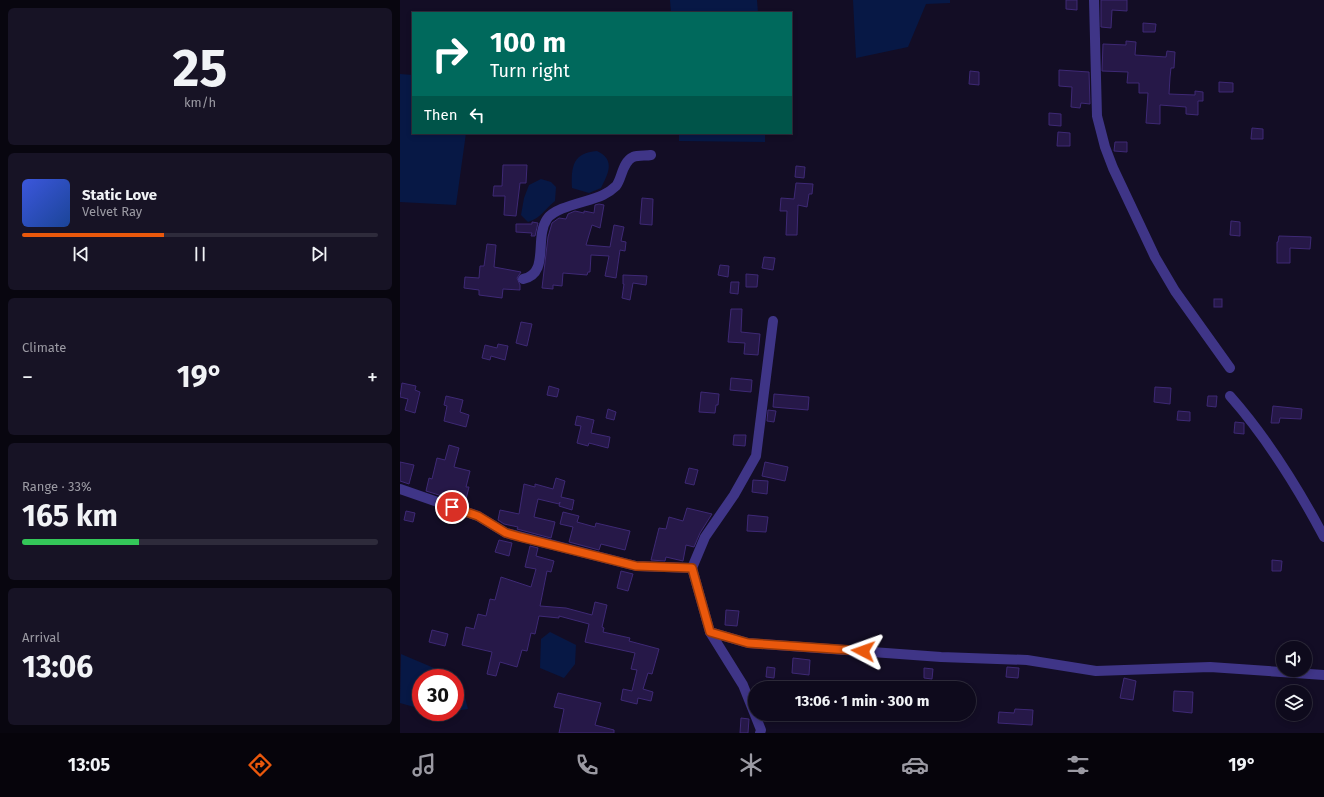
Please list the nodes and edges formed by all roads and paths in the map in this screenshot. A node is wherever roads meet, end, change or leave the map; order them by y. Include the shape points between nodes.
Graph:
1 (1094, 0) edge
2 (651, 155) dead end
3 (524, 278) dead end
4 (773, 321) dead end
5 (1230, 368) dead end
6 (1230, 396) dead end
7 (400, 489) edge
8 (1324, 537) edge
9 (692, 568) junction
10 (710, 632) junction
11 (1324, 675) edge
12 (760, 733) edge

1 - 5 street via 1096,116 1105,147 1155,257 1175,291
2 - 3 street via 632,158 616,186 604,195 563,208 550,215 542,229 538,271 532,277
4 - 9 street via 756,456 734,495 705,537
6 - 8 street via 1255,424 1294,482
7 - 9 street via 478,516 506,533 636,566
9 - 10 street
10 - 11 street via 748,643 941,657 1027,660 1096,671 1210,667
10 - 12 street via 743,686

